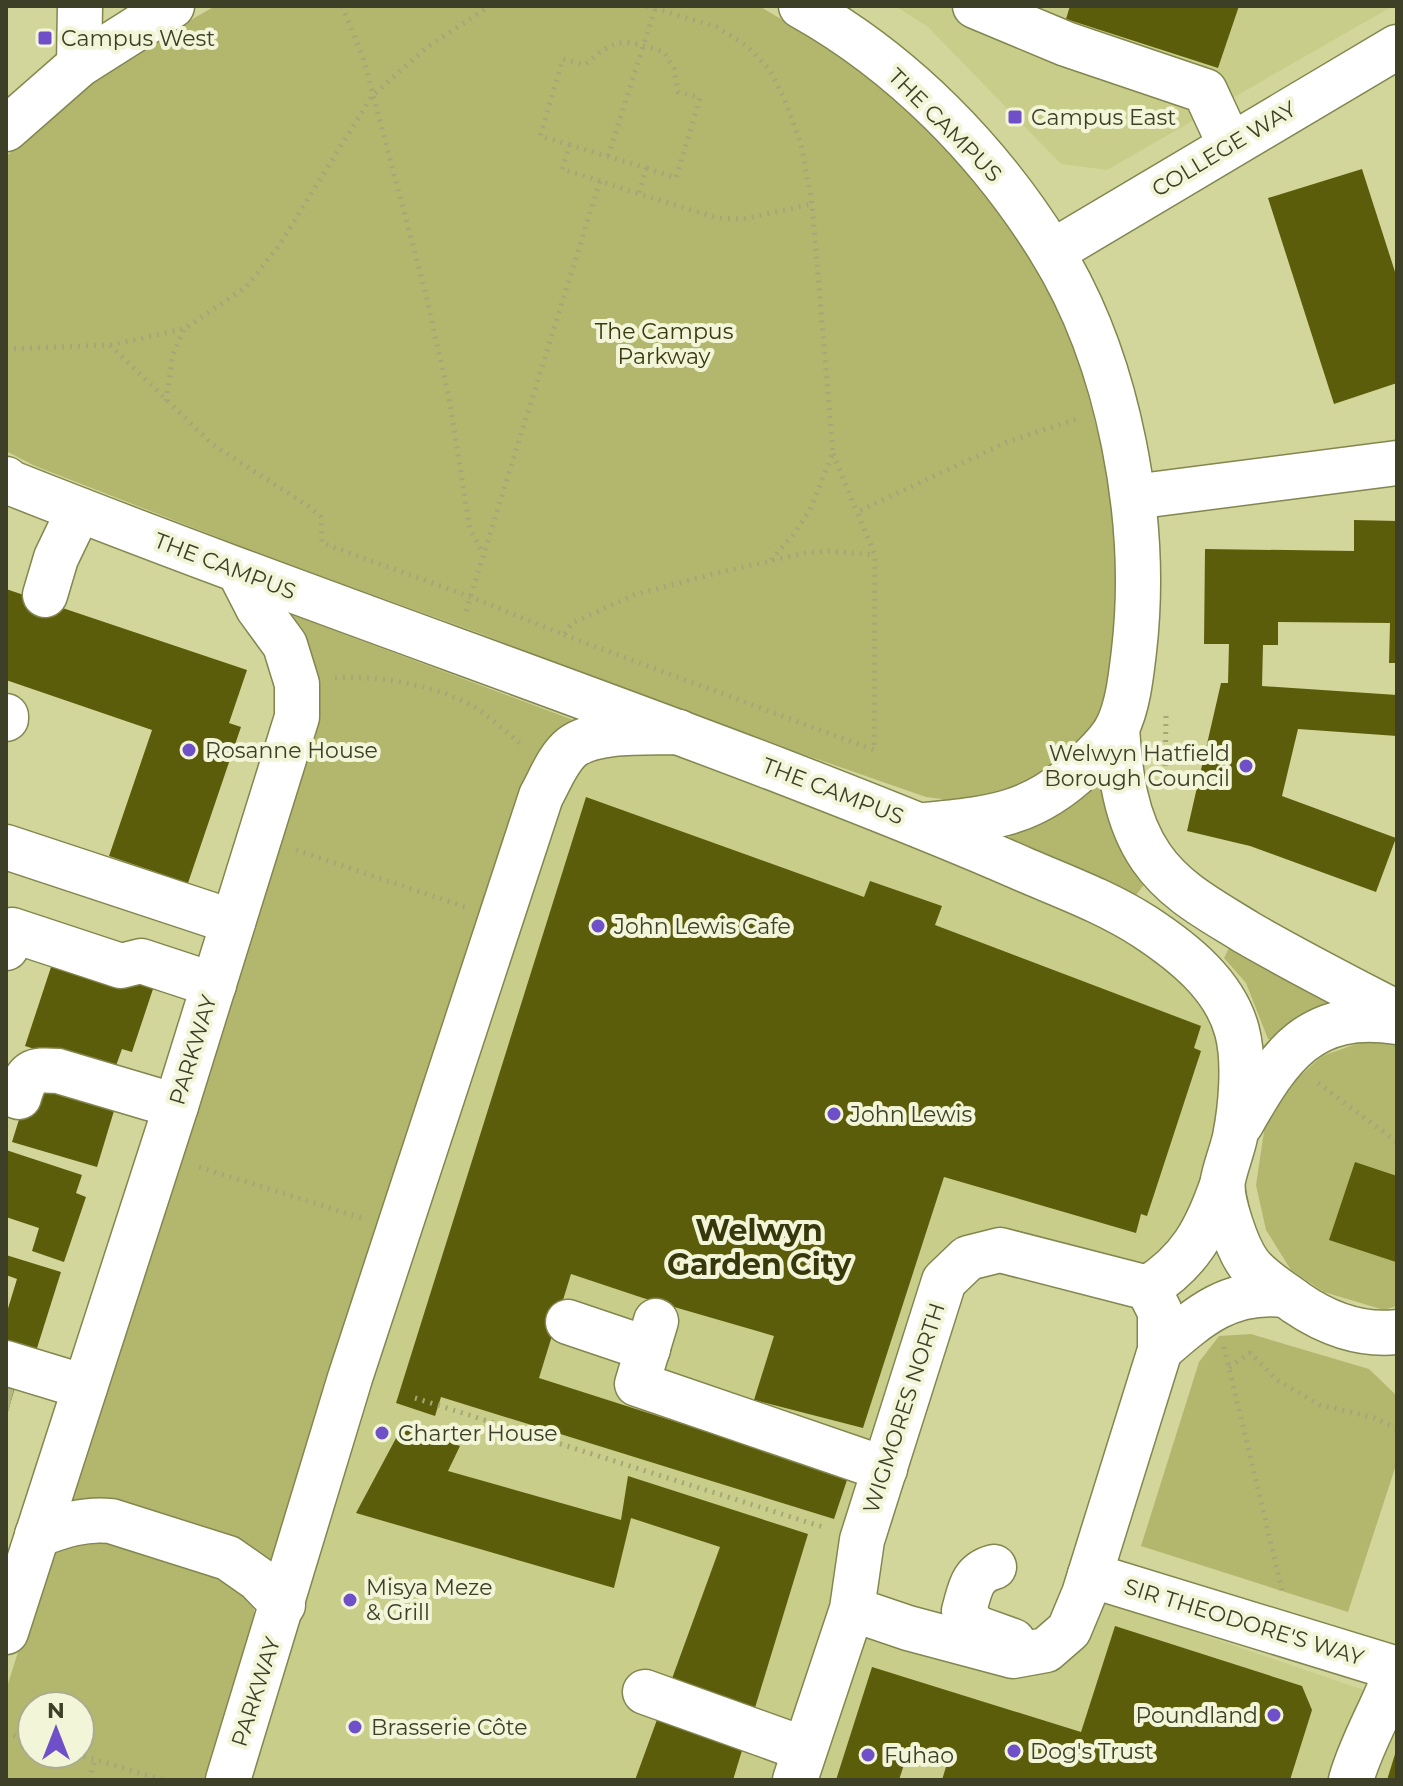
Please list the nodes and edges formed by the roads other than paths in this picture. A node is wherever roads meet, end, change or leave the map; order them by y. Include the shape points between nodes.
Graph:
1 (80, 6) edge
2 (801, 6) edge
3 (975, 6) edge
4 (152, 10) edge
5 (1397, 47) edge
6 (79, 65) junction
7 (6, 129) edge
8 (1230, 145) junction
9 (1052, 252) junction
10 (1397, 463) edge
11 (8, 481) edge
12 (1133, 497) junction
13 (79, 510) junction
14 (240, 573) junction
15 (45, 595) dead end
16 (1117, 728) junction
17 (679, 732) junction
18 (924, 826) junction
19 (6, 847) edge
20 (233, 922) junction
21 (6, 948) edge
22 (214, 985) junction
23 (1397, 1013) edge
24 (1397, 1022) edge
25 (6, 1092) edge
26 (176, 1106) junction
27 (1236, 1133) junction
28 (1222, 1185) junction
29 (1148, 1288) junction
30 (1285, 1295) junction
31 (568, 1322) dead end
32 (1397, 1332) edge
33 (1160, 1350) junction
34 (10, 1376) edge
35 (82, 1398) junction
36 (885, 1469) junction
37 (37, 1535) junction
38 (952, 1553) dead end
39 (994, 1567) dead end
40 (1090, 1575) junction
41 (283, 1605) junction
42 (852, 1609) junction
43 (919, 1631) junction
44 (6, 1632) edge
45 (1046, 1650) junction
46 (1397, 1669) edge
47 (645, 1692) dead end
48 (799, 1765) edge
49 (1354, 1768) edge
50 (228, 1780) edge

1 - 6 street
2 - 9 street, THE CAMPUS via 926,98 1011,192
3 - 8 street via 1066,44 1205,91
4 - 6 street
5 - 8 street, COLLEGE WAY
6 - 7 street
8 - 9 street, COLLEGE WAY
9 - 12 street, THE CAMPUS via 1108,379
10 - 12 street
11 - 13 street, THE CAMPUS
12 - 16 street, THE CAMPUS via 1139,544 1136,629
13 - 14 street, THE CAMPUS
13 - 15 street
14 - 17 street, THE CAMPUS
14 - 20 street, PARKWAY via 285,645 297,684 297,717
16 - 18 street, THE CAMPUS via 1075,774 1030,806 992,818
16 - 23 street via 1125,799 1149,855 1171,883 1271,946
17 - 18 street, THE CAMPUS
17 - 41 street, PARKWAY via 581,741 569,749 541,796 350,1378
18 - 27 street via 1107,905 1203,973 1227,1003 1237,1032 1241,1062
19 - 20 street
20 - 22 street, PARKWAY
21 - 22 street via 12,930 121,966 141,961
22 - 26 street, PARKWAY
24 - 27 street via 1353,1020 1320,1029 1290,1049
25 - 26 street via 19,1097 30,1073 58,1071
26 - 35 street, PARKWAY
27 - 28 street
28 - 29 street via 1192,1250
28 - 30 street via 1248,1263
29 - 33 street via 1160,1312
29 - 36 street, WIGMORES NORTH via 1000,1250 968,1258 944,1281
30 - 32 street via 1316,1316 1353,1329
30 - 33 street via 1236,1296
31 - 36 street via 652,1335 637,1384
33 - 40 street
34 - 35 street
35 - 37 street, PARKWAY
36 - 42 street, WIGMORES NORTH via 862,1540
37 - 41 street via 76,1522 111,1521 228,1558
37 - 44 street, PARKWAY
38 - 43 street via 957,1568 942,1609
39 - 45 street via 974,1578 964,1611 974,1627
40 - 45 street via 1069,1630
40 - 46 street, SIR THEODORE'S WAY
41 - 50 street, PARKWAY
42 - 43 street
42 - 48 street, WIGMORES NORTH
43 - 45 street via 1013,1656
46 - 49 street
47 - 48 street

